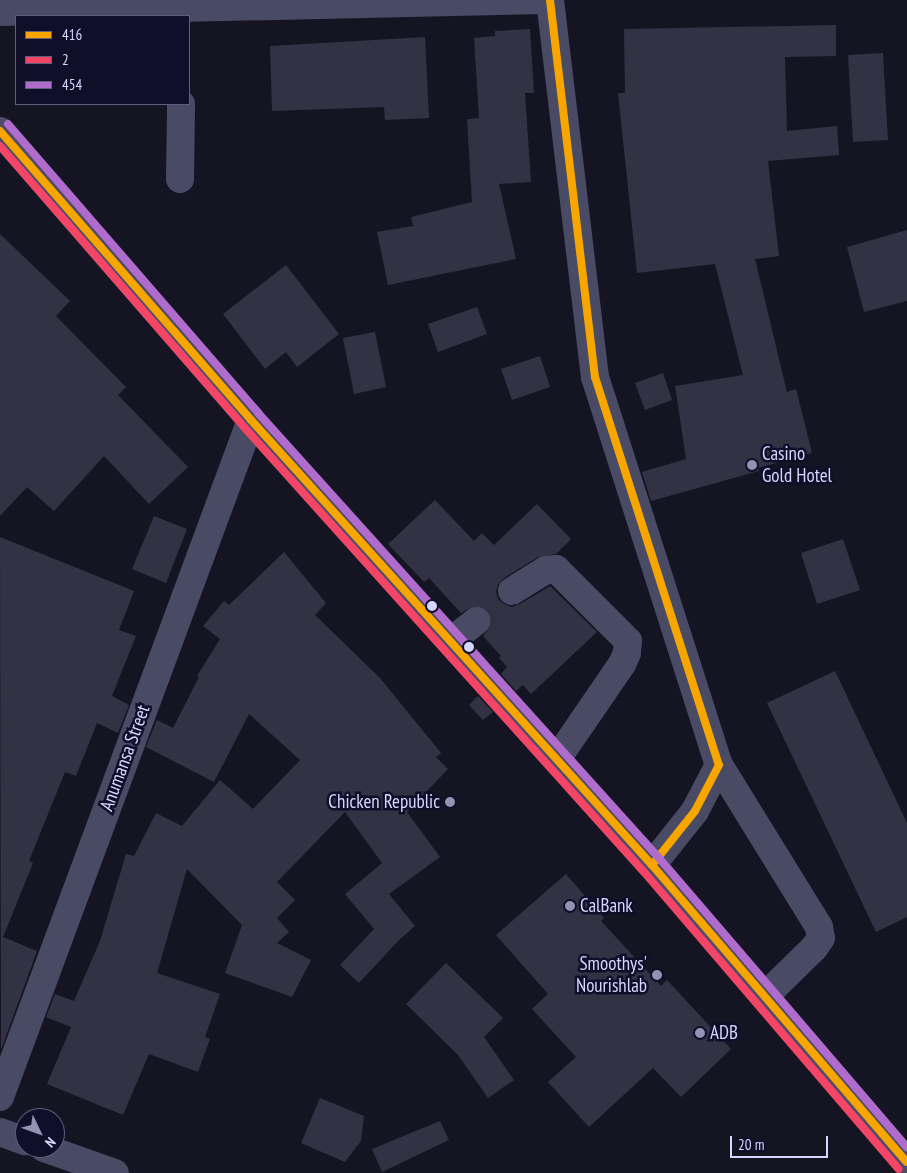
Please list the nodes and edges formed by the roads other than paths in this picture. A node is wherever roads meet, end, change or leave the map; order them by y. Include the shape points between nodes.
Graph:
1 (546, 0) edge
2 (550, 0) edge
3 (182, 8) edge
4 (0, 12) edge
5 (181, 105) edge
6 (0, 131) edge
7 (180, 179) dead end
8 (251, 420) junction
9 (512, 591) tunnel mouth
10 (476, 621) tunnel mouth
11 (452, 640) junction
12 (557, 759) junction
13 (719, 765) junction
14 (652, 864) junction
15 (765, 996) junction
16 (0, 1097) edge
17 (0, 1132) edge
18 (15, 1137) edge
19 (65, 1155) edge
20 (907, 1162) edge
21 (115, 1173) edge

1 - 3 street
2 - 13 street via 595,378
3 - 4 street
5 - 7 street
6 - 8 main road
8 - 11 main road
8 - 16 street, Anumansa Street
9 - 12 street via 546,570 556,569 628,641 622,664
10 - 11 street
11 - 12 main road
12 - 14 main road
13 - 14 street via 694,811
13 - 15 street via 820,927 821,938 814,948
14 - 15 main road
15 - 20 main road
17 - 18 street
19 - 21 street

